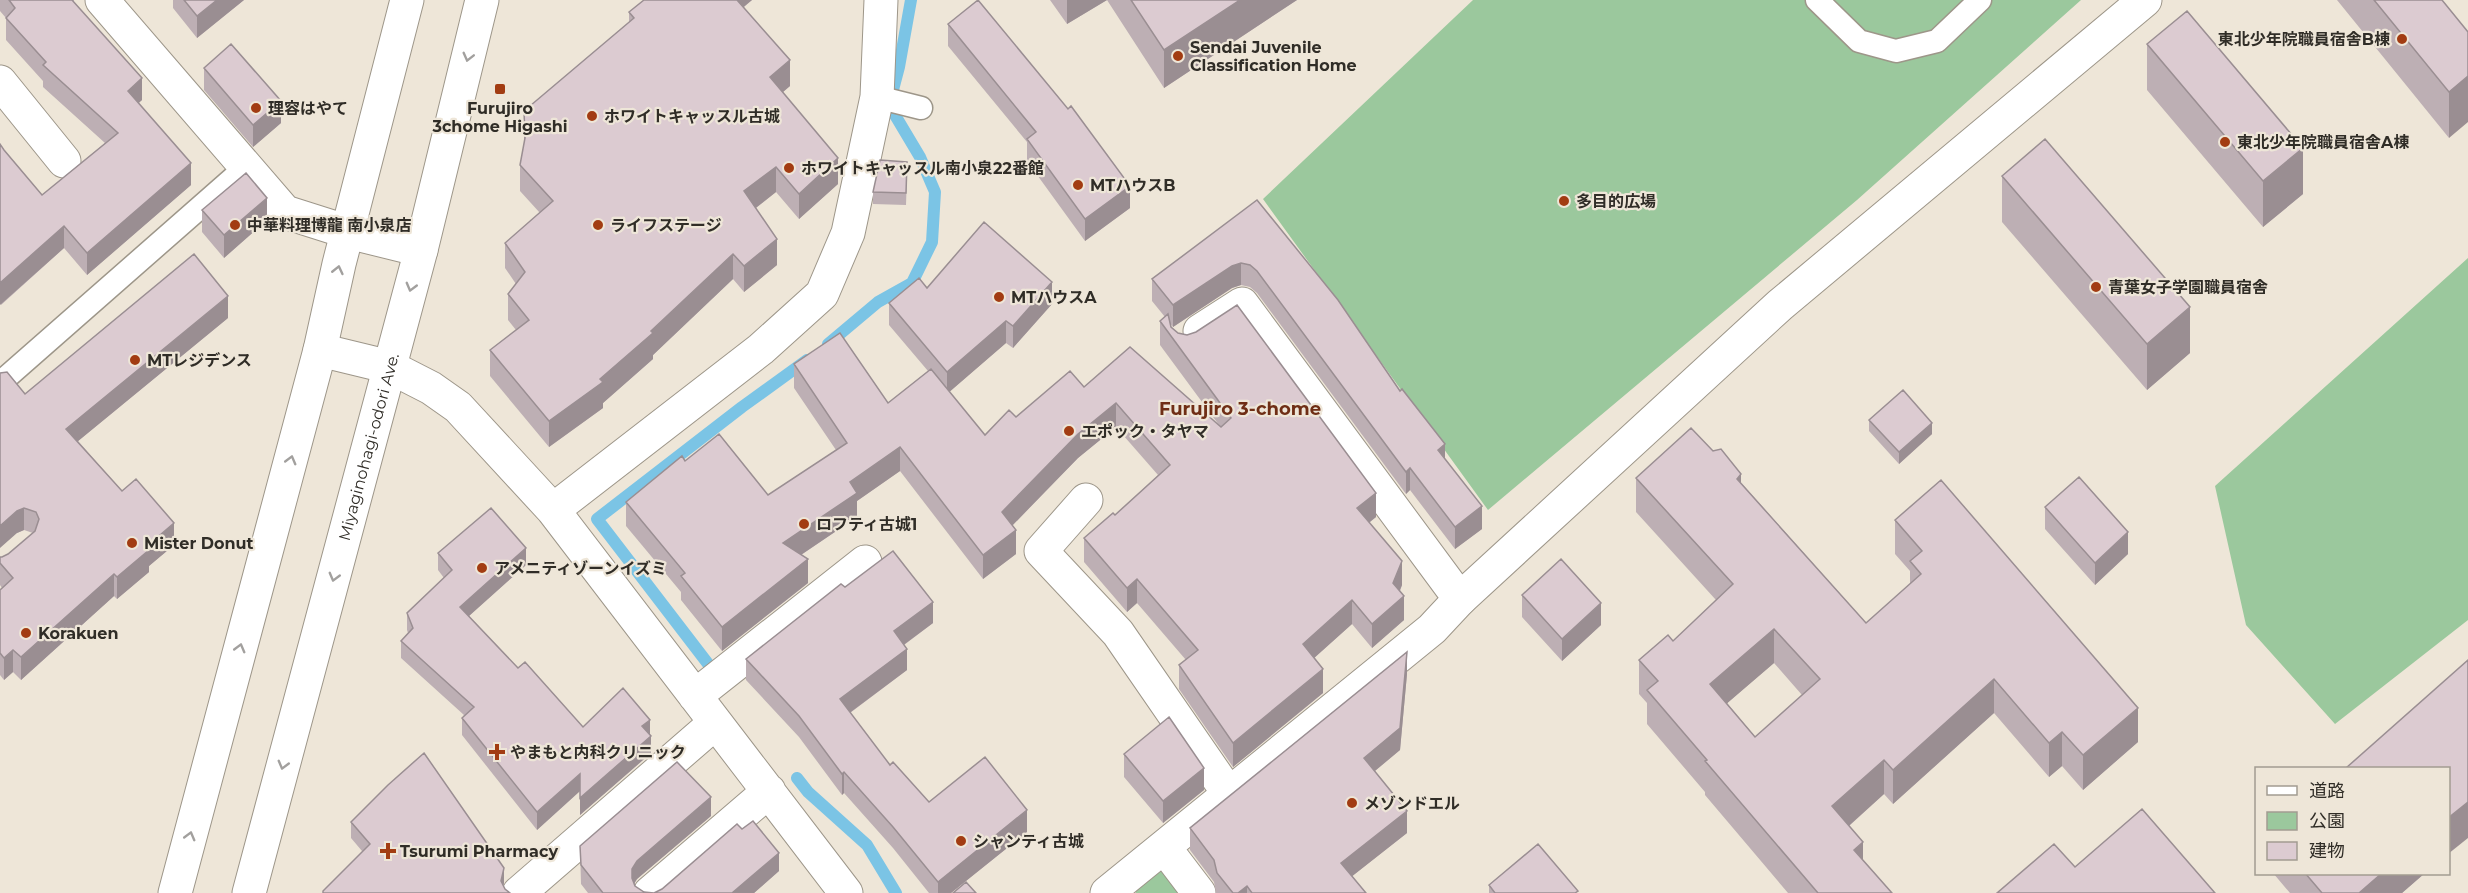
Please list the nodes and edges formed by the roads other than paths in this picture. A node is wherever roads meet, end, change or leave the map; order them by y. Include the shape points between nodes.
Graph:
1 (102, 0) edge
2 (407, 0) edge
3 (482, 0) edge
4 (881, 0) edge
5 (1817, 0) edge
6 (1980, 0) edge
7 (2145, 0) edge
8 (0, 82) edge
9 (877, 96) junction
10 (921, 108) dead end
11 (64, 161) dead end
12 (246, 167) junction
13 (348, 232) junction
14 (421, 250) junction
15 (1186, 340) edge
16 (320, 350) junction
17 (390, 367) junction
18 (0, 383) edge
19 (1086, 500) dead end
20 (553, 510) junction
21 (865, 562) dead end
22 (1460, 599) junction
23 (695, 696) junction
24 (716, 723) junction
25 (769, 791) junction
26 (1229, 794) junction
27 (1164, 847) junction
28 (175, 893) edge
29 (249, 893) edge
30 (519, 893) edge
31 (650, 893) edge
32 (846, 893) edge
33 (1107, 893) edge
34 (1199, 893) edge

1 - 12 street
2 - 13 street
3 -> 14 street, Miyaginohagi-odori Ave.
4 - 9 street
5 - 6 lane via 1859,41 1896,51 1937,41
7 - 22 street via 1780,305
8 - 11 street
9 - 10 lane
9 - 20 street via 848,233 822,294 761,349
12 - 13 street via 285,212
12 - 18 lane
13 - 14 street
16 -> 13 street
14 -> 17 street, Miyaginohagi-odori Ave.
15 - 22 street via 1242,304
16 - 17 street
28 -> 16 street
17 - 20 street via 458,407
17 -> 29 street, Miyaginohagi-odori Ave.
19 - 26 street via 1041,551 1118,633
20 - 23 street
21 - 23 street
22 - 26 street via 1432,630
23 - 24 street
24 - 25 street
24 - 30 street
25 - 31 street
25 - 32 street
26 - 27 street
27 - 33 street
27 - 34 street

